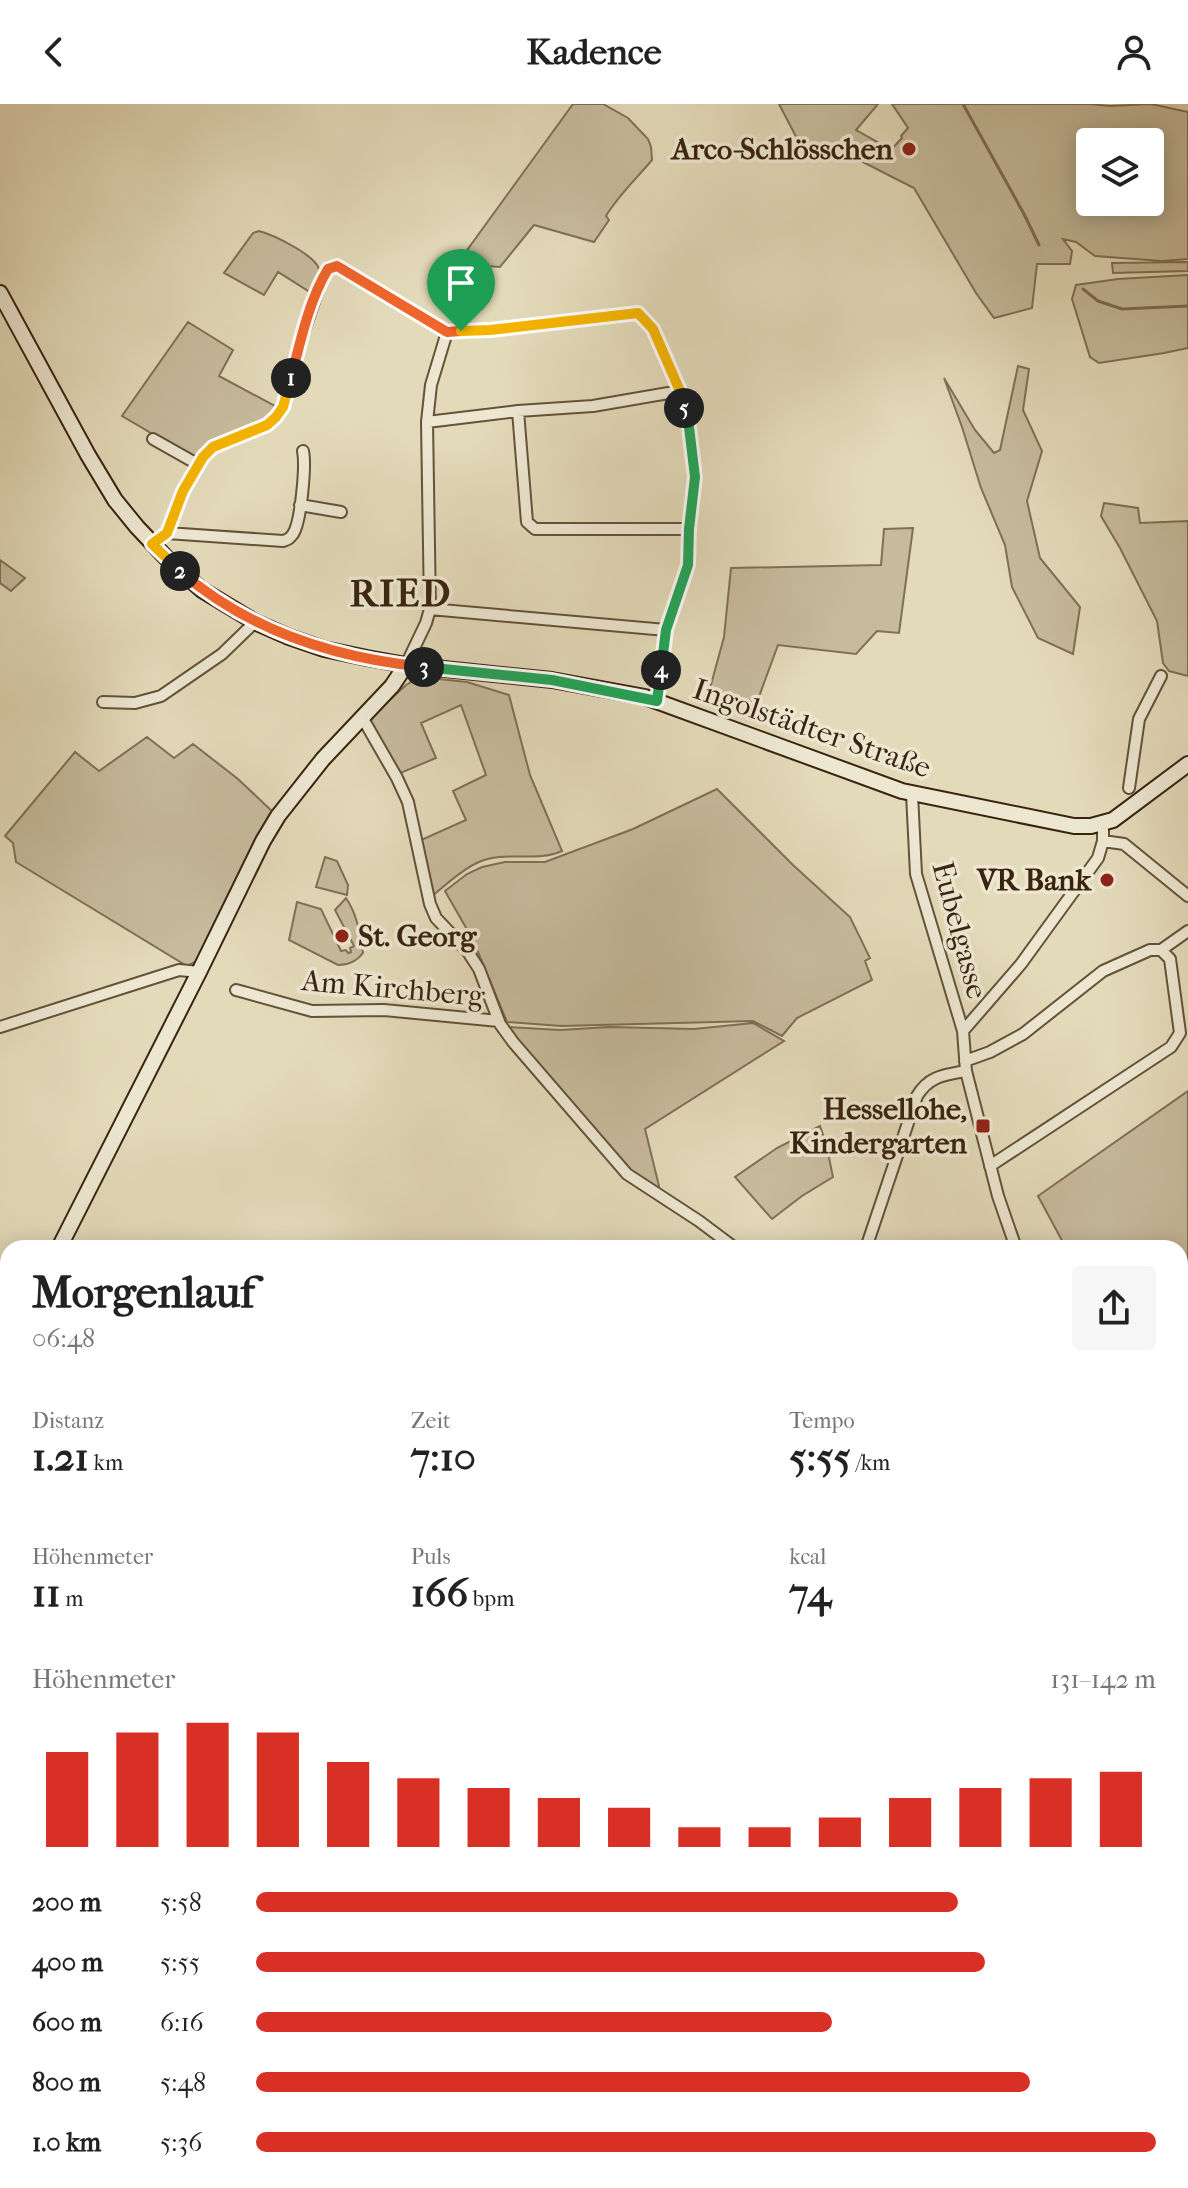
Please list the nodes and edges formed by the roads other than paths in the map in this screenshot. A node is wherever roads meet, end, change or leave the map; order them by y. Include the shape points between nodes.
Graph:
1 (0, 293) edge
2 (447, 332) junction
3 (680, 391) junction
4 (518, 411) junction
5 (427, 422) junction
6 (153, 439) dead end
7 (303, 451) dead end
8 (199, 465) junction
9 (300, 505) junction
10 (341, 512) dead end
11 (689, 529) junction
12 (167, 533) junction
13 (152, 544) junction
14 (430, 609) junction
15 (255, 622) junction
16 (666, 630) junction
17 (406, 665) junction
18 (1161, 676) dead end
19 (657, 701) junction
20 (103, 702) dead end
21 (362, 717) junction
22 (1188, 764) edge
23 (1129, 788) dead end
24 (912, 794) junction
25 (1103, 824) junction
26 (1103, 841) junction
27 (1188, 896) edge
28 (1188, 931) edge
29 (1161, 950) junction
30 (199, 972) junction
31 (236, 990) dead end
32 (499, 1021) junction
33 (0, 1027) edge
34 (963, 1031) junction
35 (966, 1066) junction
36 (990, 1166) junction
37 (63, 1240) edge
38 (724, 1240) edge
39 (869, 1240) edge
40 (1013, 1240) edge

1 - 13 main road, Ingolstädter Straße via 115,500
2 - 3 street via 638,313 653,329
2 - 5 street via 431,385
2 - 8 street via 337,266 328,269 283,407 267,425 213,447
3 - 4 street via 593,406
3 - 11 street via 695,477
4 - 5 street
4 - 11 street via 527,522 535,529
5 - 14 street
6 - 8 street
7 - 9 street
8 - 12 street
9 - 10 street
9 - 12 street via 295,531 285,540
11 - 16 street via 688,565
12 - 13 street
13 - 15 main road, Ingolstädter Straße via 202,590
14 - 16 street
14 - 17 street
15 - 17 main road, Ingolstädter Straße via 324,649
15 - 20 street via 222,654 161,696 135,703
16 - 19 street
17 - 19 main road, Ingolstädter Straße via 552,680
17 - 21 main road
18 - 23 street via 1139,719
19 - 24 main road, Ingolstädter Straße
21 - 30 main road via 278,816
21 - 32 street via 408,802 436,918 479,969
22 - 25 main road
24 - 25 main road, Ingolstädter Straße via 1074,826
24 - 34 street, Eubelgasse via 916,874
25 - 26 street
26 - 27 street via 1124,844
26 - 34 street via 1098,858 1021,964
28 - 29 street
29 - 35 street via 1103,971 1023,1034
29 - 36 street via 1170,959 1180,1033 1171,1047
30 - 33 street via 179,970
30 - 37 main road
31 - 32 street, Am Kirchberg via 312,1011 384,1010
32 - 38 street via 627,1174
34 - 35 street, Eubelgasse
35 - 36 street, Eubelgasse
35 - 39 street via 927,1082 917,1096
36 - 40 street, Eubelgasse

